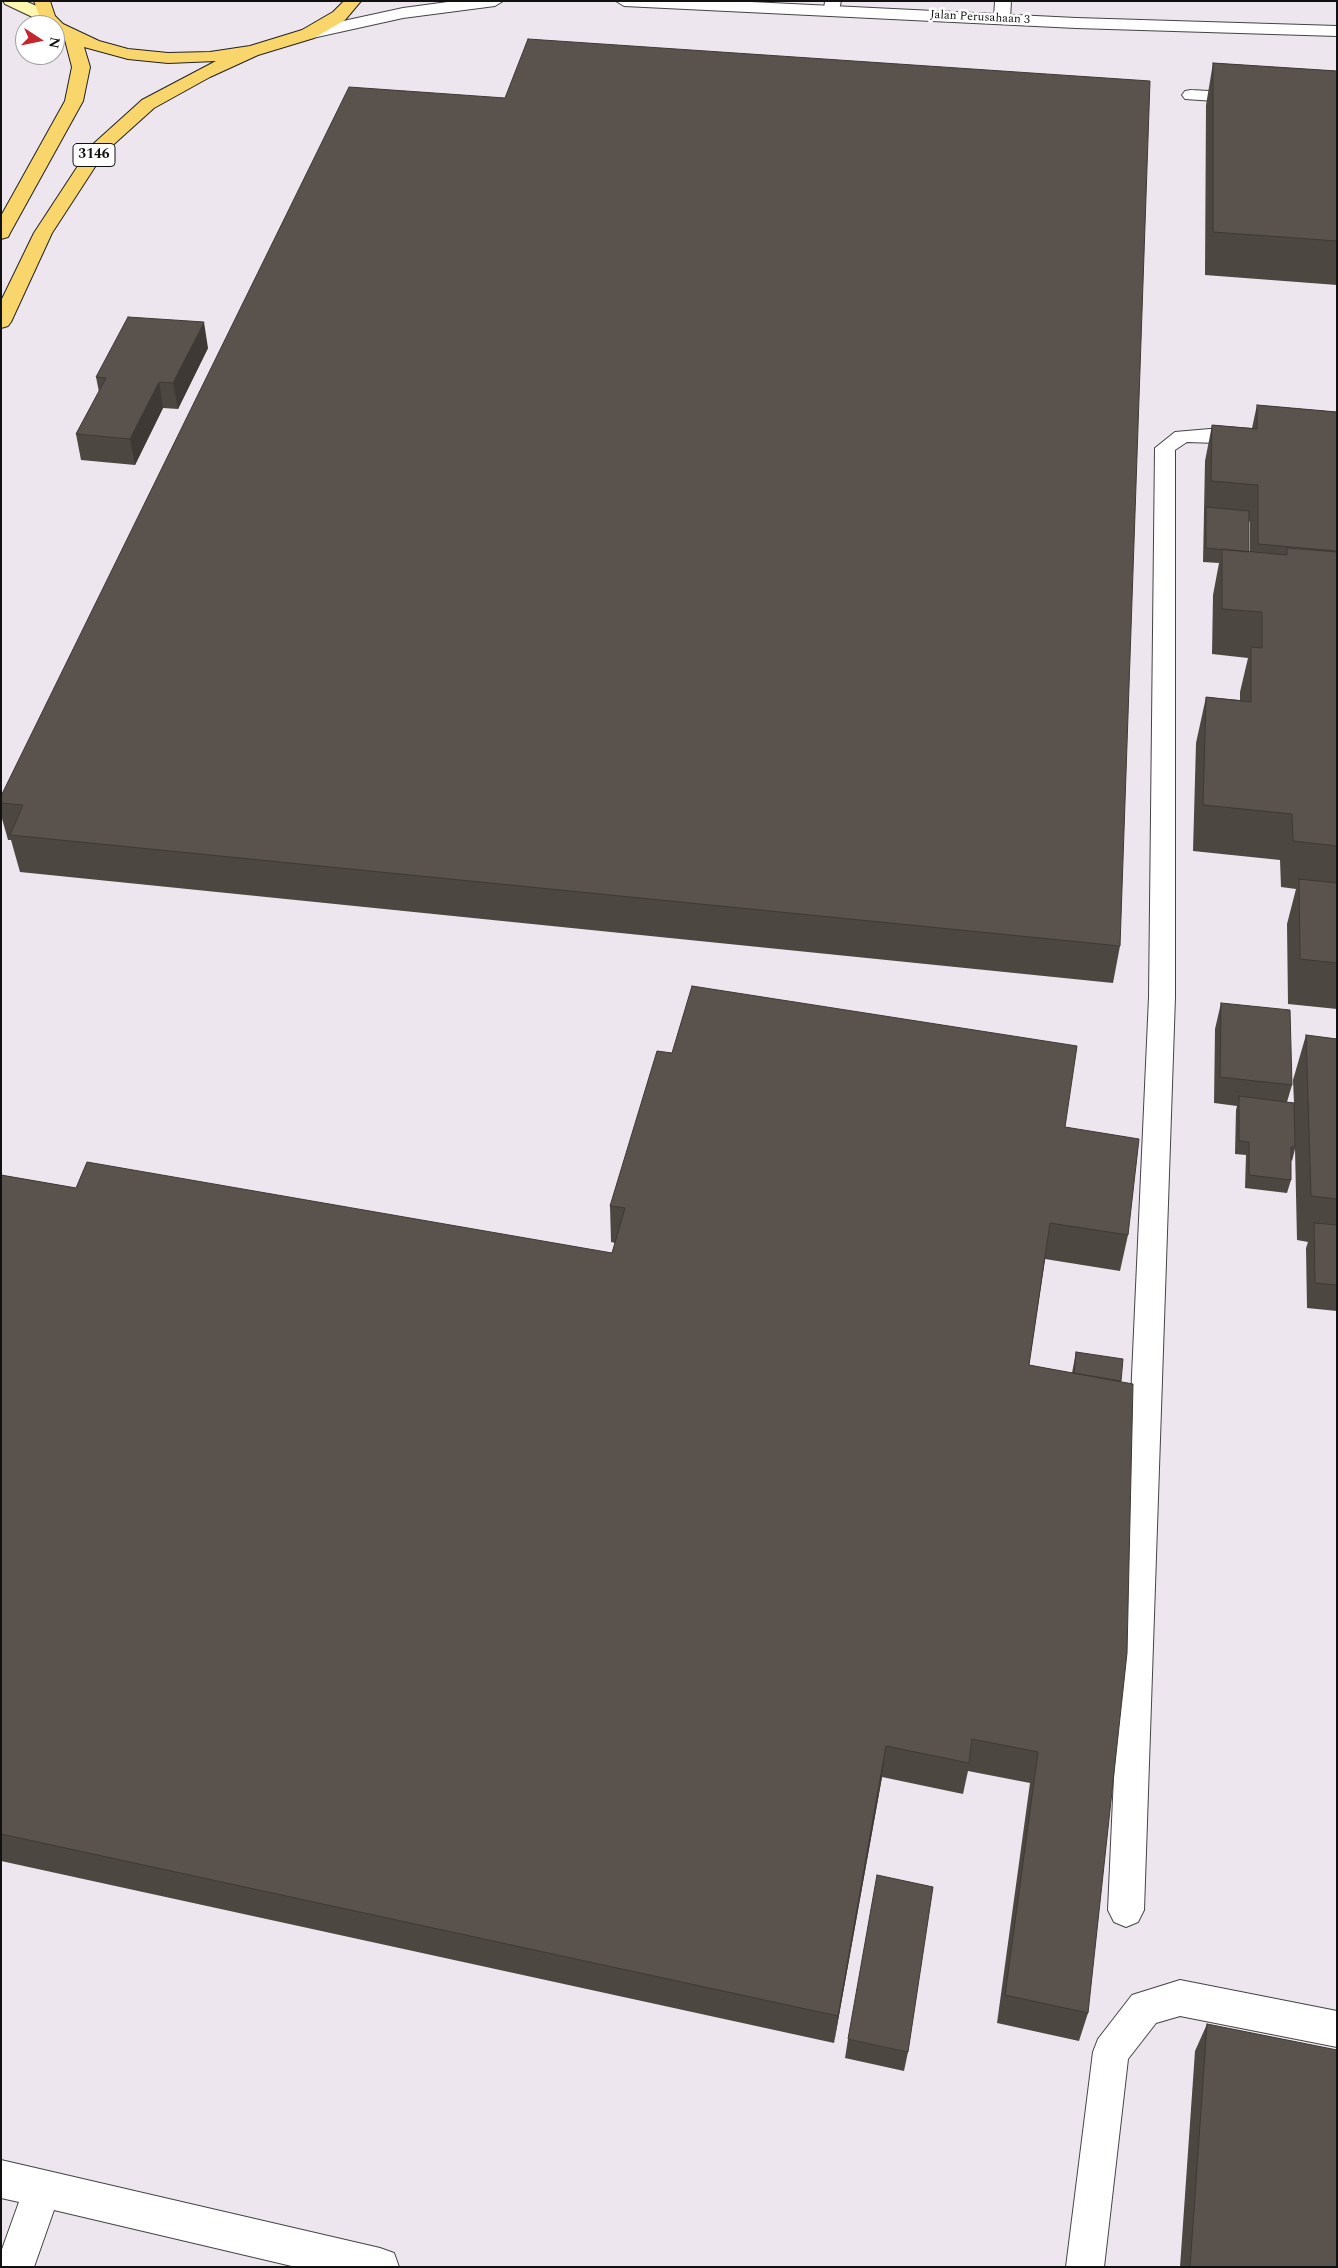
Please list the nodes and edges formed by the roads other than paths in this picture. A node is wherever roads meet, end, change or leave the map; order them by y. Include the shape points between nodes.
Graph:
1 (11, 1) edge
2 (353, 1) edge
3 (495, 1) edge
4 (624, 1) edge
5 (1003, 1) edge
6 (832, 6) edge
7 (44, 9) edge
8 (1002, 19) junction
9 (1337, 31) edge
10 (308, 34) junction
11 (73, 37) junction
12 (252, 51) junction
13 (1191, 94) dead end
14 (1259, 98) edge
15 (1, 232) edge
16 (1, 322) edge
17 (1269, 440) edge
18 (1126, 1910) dead end
19 (1337, 2029) edge
20 (1, 2179) edge
21 (43, 2190) junction
22 (15, 2267) edge
23 (380, 2267) edge
24 (1084, 2267) edge

1 - 7 street
2 - 10 main road, 3146 via 339,16
3 - 10 street via 403,13
4 - 6 street, Jalan Perusahaan 3
5 - 8 street
6 - 8 street, Jalan Perusahaan 3
7 - 11 main road, 3146 via 58,28
8 - 9 street, Jalan Perusahaan 3
10 - 12 main road, 3146
11 - 12 main road, 3146 via 128,54 168,58
11 - 15 main road, 3146 via 81,67 74,101
12 - 16 main road, 3146 via 148,104 97,150 43,234
13 - 14 street
17 - 18 street via 1210,434 1182,436 1165,448 1162,997
19 - 24 street via 1180,1998 1145,2008 1111,2052
20 - 21 street
21 - 22 street
21 - 23 street

